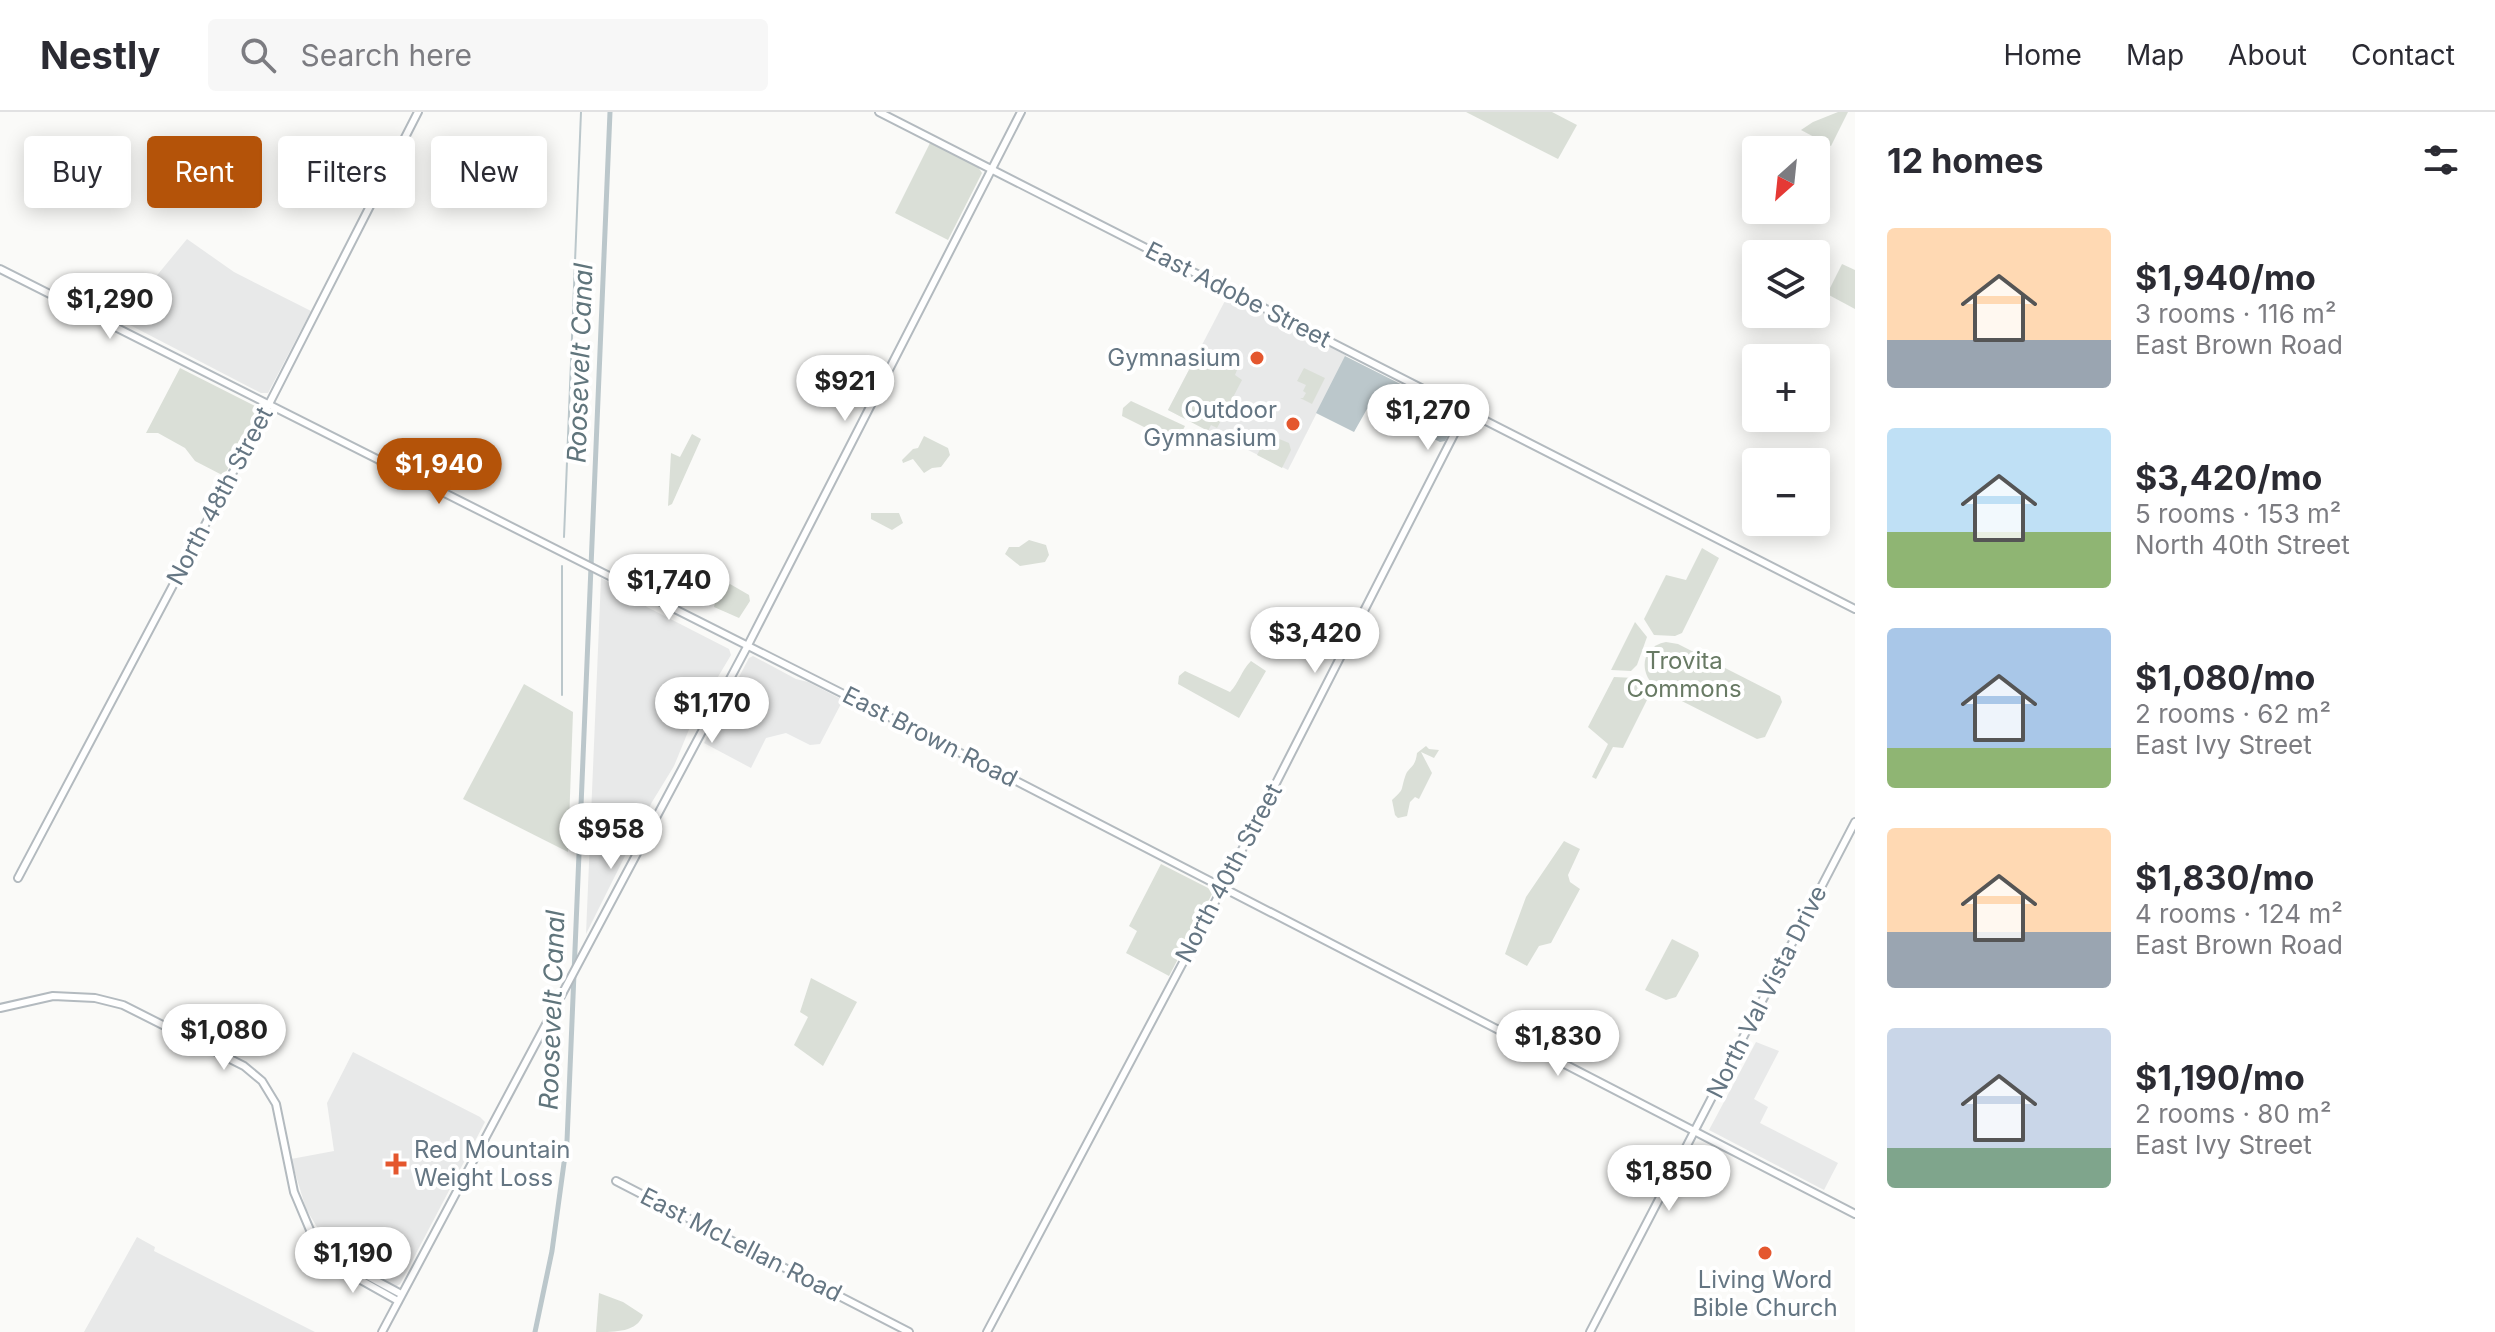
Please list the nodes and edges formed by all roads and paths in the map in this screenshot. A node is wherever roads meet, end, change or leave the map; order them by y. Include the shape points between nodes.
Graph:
1 (418, 112) edge
2 (879, 112) edge
3 (1021, 112) edge
4 (992, 169) junction
5 (0, 269) edge
6 (269, 404) junction
7 (1466, 411) junction
8 (1855, 609) edge
9 (748, 645) junction
10 (1855, 822) edge
11 (18, 878) dead end
12 (1223, 887) junction
13 (2, 1008) edge
14 (1695, 1133) junction
15 (616, 1181) dead end
16 (1855, 1214) edge
17 (400, 1298) junction
18 (382, 1332) edge
19 (909, 1332) edge
20 (987, 1332) edge
21 (1590, 1332) edge

1 - 6 main road, North 48th Street
2 - 4 main road, East Adobe Street
3 - 4 main road
4 - 7 main road, East Adobe Street
4 - 9 main road
5 - 6 main road, East Brown Road
6 - 9 main road, East Brown Road
6 - 11 main road, North 48th Street
7 - 8 main road, East Adobe Street
7 - 12 main road, North 40th Street
9 - 12 main road, East Brown Road
9 - 17 main road
10 - 14 main road, North Val Vista Drive
12 - 14 main road, East Brown Road
12 - 20 main road, North 40th Street
13 - 17 main road via 53,996 108,1001 147,1015 254,1073 276,1104 294,1192 314,1236 336,1259
14 - 16 main road, East Brown Road
14 - 21 main road, North Val Vista Drive
15 - 19 main road, East McLellan Road
17 - 18 main road

